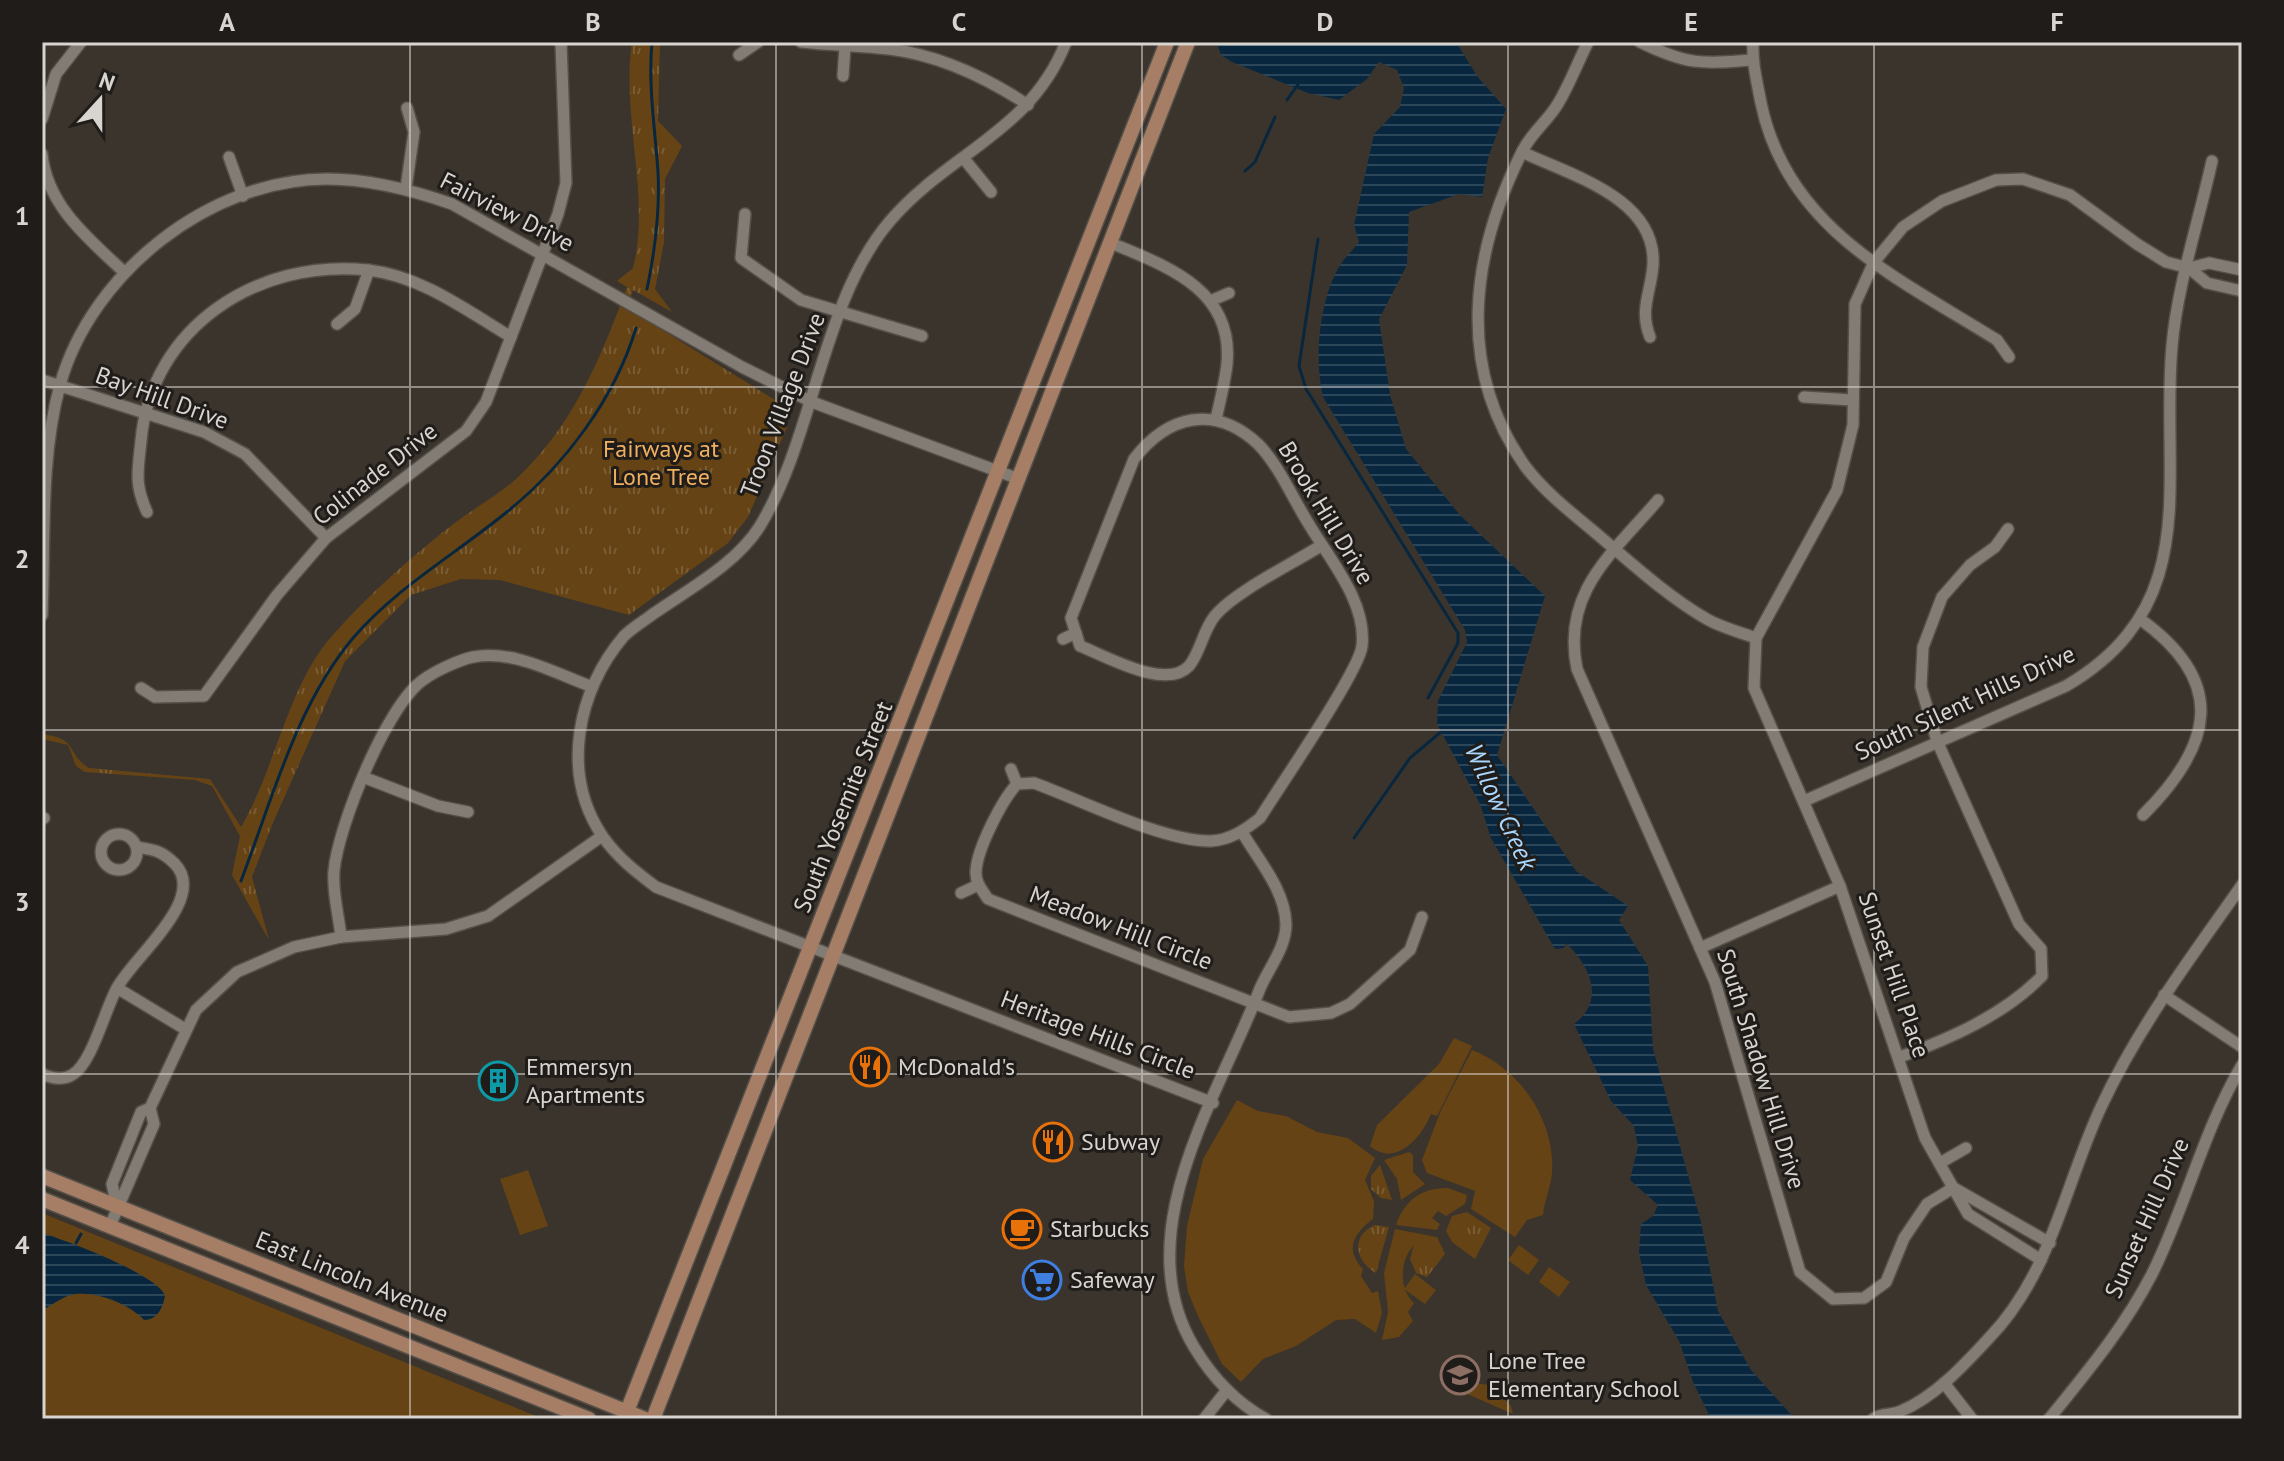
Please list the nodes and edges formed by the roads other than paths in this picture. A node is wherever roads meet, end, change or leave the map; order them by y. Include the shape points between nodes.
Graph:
1 (81, 42) edge
2 (561, 42) edge
3 (758, 42) edge
4 (801, 42) edge
5 (1066, 42) edge
6 (1167, 42) edge
7 (1188, 42) edge
8 (1588, 42) edge
9 (1640, 42) edge
10 (1753, 42) edge
11 (845, 47) junction
12 (739, 55) dead end
13 (1752, 60) junction
14 (843, 76) dead end
15 (1028, 105) junction
16 (407, 108) dead end
17 (42, 119) edge
18 (1522, 152) junction
19 (42, 154) edge
20 (229, 157) dead end
21 (965, 160) junction
22 (2212, 161) dead end
23 (44, 181) edge
24 (406, 188) junction
25 (991, 192) dead end
26 (243, 196) junction
27 (745, 214) dead end
28 (1099, 217) junction
29 (1111, 243) junction
30 (542, 251) junction
31 (1874, 262) junction
32 (2189, 268) junction
33 (369, 270) junction
34 (2242, 270) edge
35 (124, 272) junction
36 (2242, 291) edge
37 (1229, 293) dead end
38 (1210, 301) junction
39 (841, 312) junction
40 (337, 324) dead end
41 (922, 336) dead end
42 (511, 337) junction
43 (1650, 337) dead end
44 (2009, 357) dead end
45 (42, 380) edge
46 (60, 385) junction
47 (1804, 397) dead end
48 (1852, 400) junction
49 (812, 402) junction
50 (143, 411) junction
51 (1216, 419) junction
52 (1000, 472) junction
53 (1019, 479) junction
54 (1658, 500) dead end
55 (147, 512) dead end
56 (2008, 529) dead end
57 (326, 538) junction
58 (1322, 545) junction
59 (1616, 550) junction
60 (43, 558) edge
61 (42, 615) edge
62 (2140, 619) junction
63 (1076, 633) junction
64 (1756, 638) junction
65 (1063, 639) dead end
66 (590, 686) junction
67 (141, 688) dead end
68 (1937, 741) junction
69 (1011, 769) dead end
70 (363, 777) junction
71 (1017, 784) junction
72 (1804, 801) junction
73 (468, 812) dead end
74 (2143, 815) dead end
75 (1242, 832) junction
76 (602, 836) junction
77 (137, 847) dead end
78 (978, 885) junction
79 (2242, 885) edge
80 (1840, 886) junction
81 (961, 893) dead end
82 (1422, 917) dead end
83 (341, 937) junction
84 (810, 948) junction
85 (1700, 948) junction
86 (832, 957) junction
87 (117, 988) junction
88 (2164, 995) junction
89 (1255, 1003) junction
90 (185, 1029) junction
91 (2242, 1047) edge
92 (1900, 1057) junction
93 (2242, 1065) edge
94 (42, 1074) edge
95 (1213, 1103) junction
96 (1966, 1148) dead end
97 (1940, 1163) junction
98 (42, 1176) edge
99 (1953, 1188) junction
100 (42, 1199) edge
101 (117, 1206) junction
102 (110, 1226) junction
103 (2050, 1243) junction
104 (2041, 1260) junction
105 (415, 1349) junction
106 (1944, 1383) junction
107 (1227, 1390) junction
108 (626, 1416) edge
109 (1899, 1416) edge
110 (565, 1419) edge
111 (589, 1419) edge
112 (645, 1419) edge
113 (653, 1419) edge
114 (1204, 1419) edge
115 (1266, 1419) edge
116 (1873, 1419) edge
117 (1972, 1419) edge
118 (2049, 1419) edge

1 - 17 street via 56,74
2 - 30 street, Colinade Drive via 566,183
3 - 12 street
4 - 11 street
5 - 15 street, Troon Village Drive via 1055,71
6 - 28 main road, South Yosemite Street
7 - 29 main road, South Yosemite Street
8 - 18 street via 1558,104
9 - 13 street via 1698,65
10 - 13 street
11 - 14 street
11 - 15 street via 933,60 990,80
13 - 31 street via 1765,120 1790,178 1832,231
15 - 21 street, Troon Village Drive
16 - 24 street via 414,132
18 - 43 street via 1633,211 1652,252 1643,319
18 - 59 street via 1479,284 1481,368 1492,404 1526,468
19 - 23 street
20 - 26 street
21 - 25 street
21 - 39 street, Troon Village Drive via 891,220 868,253
22 - 32 street, South Silent Hills Drive
23 - 35 street via 73,223
24 - 26 street, Fairview Drive via 327,179
24 - 30 street, Fairview Drive via 452,204
26 - 35 street, Fairview Drive via 167,234
27 - 39 street via 741,258 801,300
28 - 29 main road
28 - 52 main road, South Yosemite Street
29 - 38 street via 1186,277
29 - 53 main road, South Yosemite Street
30 - 42 street, Colinade Drive
30 - 49 street, Fairview Drive
31 - 32 street via 1903,227 1942,201 1996,180 2023,179 2070,195 2166,262
31 - 44 street via 1997,340
31 - 48 street via 1855,304
32 - 34 street via 2209,263
32 - 36 street via 2207,283
32 - 62 street, South Silent Hills Drive via 2172,348 2169,545
33 - 40 street via 355,309
33 - 42 street via 424,285
33 - 50 street via 293,272 216,305 176,349
35 - 46 street, Fairview Drive via 76,342
37 - 38 street
38 - 51 street via 1222,327 1228,361
39 - 41 street
39 - 49 street, Troon Village Drive
42 - 57 street, Colinade Drive via 486,402 466,431
45 - 46 street, Bay Hill Drive
46 - 50 street, Bay Hill Drive
46 - 60 street, Fairview Drive via 50,445
47 - 48 street
48 - 64 street via 1853,425 1837,490
49 - 52 street, Fairview Drive
49 - 66 street, Troon Village Drive via 758,528 730,559 625,634
50 - 55 street via 136,488
50 - 57 street, Bay Hill Drive via 204,432 245,454
51 - 58 street, Brook Hill Drive via 1260,446
51 - 63 street via 1163,429 1134,459 1071,618
52 - 53 street, Fairview Drive
52 - 84 main road, South Yosemite Street
53 - 86 main road, South Yosemite Street
54 - 59 street, South Shadow Hill Drive
56 - 68 street via 1954,581 1927,632 1921,687
57 - 67 street, Colinade Drive via 204,696 155,697
58 - 63 street via 1214,616 1178,678 1157,676 1080,646
58 - 75 street, Brook Hill Drive via 1361,613 1362,648 1260,818
59 - 64 street via 1708,620
59 - 85 street, South Shadow Hill Drive via 1578,604 1573,622 1577,669
60 - 61 street, Fairview Drive
62 - 68 street, South Silent Hills Drive via 2081,677
62 - 74 street via 2183,655 2200,697 2201,721 2187,764
63 - 65 street
64 - 72 street, Sunset Hill Place via 1754,688
66 - 70 street via 509,657 474,657 424,679 404,699
66 - 76 street, Troon Village Drive via 577,762
68 - 72 street, South Silent Hills Drive
68 - 92 street via 2019,924 2041,949 2042,976 2023,996 1960,1032
69 - 71 street
70 - 73 street
70 - 83 street via 339,843 334,874
71 - 75 street via 1034,783 1185,840 1214,841
71 - 78 street via 1004,798 976,869
72 - 80 street, Sunset Hill Place
75 - 89 street via 1281,896 1286,926
76 - 83 street via 488,916 446,929
76 - 84 street, Troon Village Drive via 656,887
77 - 87 street via 162,851 179,869 185,890 172,920 140,953
78 - 81 street
78 - 89 street, Meadow Hill Circle via 988,899
79 - 88 street
80 - 85 street
80 - 92 street, Sunset Hill Place
82 - 89 street, Meadow Hill Circle via 1410,950 1340,1009 1289,1017
83 - 90 street via 294,947 237,972 209,994
84 - 86 street, Heritage Hills Circle
84 - 108 main road, South Yosemite Street
85 - 99 street, South Shadow Hill Drive via 1715,982 1800,1272 1815,1288 1833,1299 1864,1298 1886,1282 1904,1238 1927,1204
86 - 95 street, Heritage Hills Circle
86 - 113 main road, South Yosemite Street
87 - 90 street
87 - 94 street via 84,1064 71,1076 54,1079
88 - 91 street
88 - 103 street via 2102,1105
89 - 95 street
90 - 101 street via 150,1108 141,1112 112,1184
92 - 97 street, Sunset Hill Place via 1925,1138
93 - 118 street, Sunset Hill Drive via 2224,1095 2152,1273 2115,1337
95 - 107 street, Heritage Hills Circle via 1175,1198 1168,1255 1175,1306 1187,1335
96 - 97 street
97 - 99 street, Sunset Hill Place
98 - 101 main road, East Lincoln Avenue
99 - 103 street
99 - 104 street, Sunset Hill Place via 1968,1214
100 - 102 main road, East Lincoln Avenue
101 - 102 street
101 - 108 main road, East Lincoln Avenue
102 - 105 main road, East Lincoln Avenue
103 - 104 street
104 - 106 street via 1992,1336
105 - 110 main road via 435,1367
105 - 111 main road, East Lincoln Avenue
106 - 109 street
106 - 117 street
107 - 114 street
107 - 115 street, Heritage Hills Circle
108 - 112 main road, East Lincoln Avenue
109 - 116 street via 1879,1414

